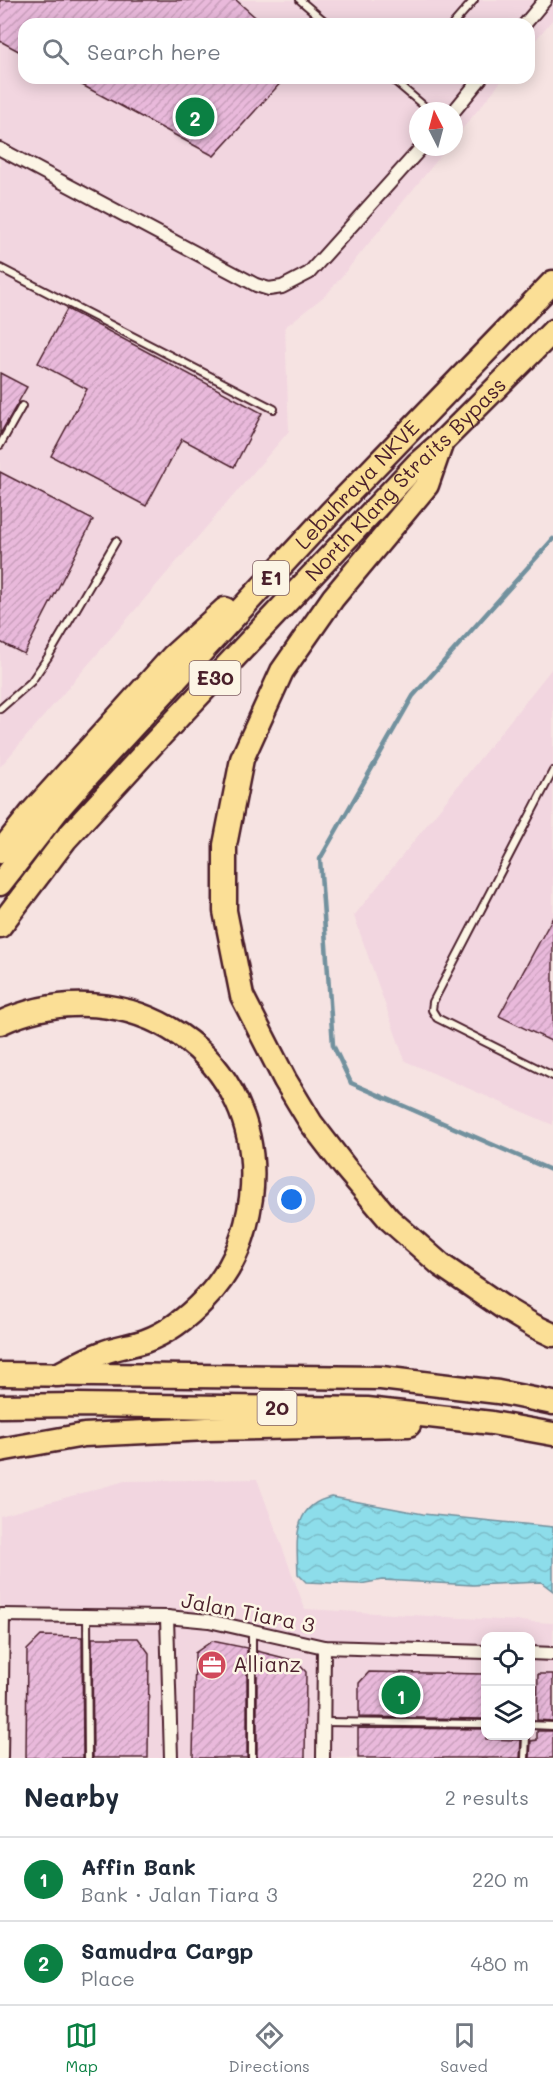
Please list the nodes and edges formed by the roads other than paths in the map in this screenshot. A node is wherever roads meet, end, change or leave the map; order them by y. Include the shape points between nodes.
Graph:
1 (300, 0) edge
2 (474, 0) edge
3 (545, 0) edge
4 (321, 18) edge
5 (458, 18) edge
6 (530, 18) edge
7 (476, 84) edge
8 (400, 85) edge
9 (420, 102) edge
10 (461, 102) edge
11 (0, 149) edge
12 (414, 156) edge
13 (0, 268) edge
14 (553, 282) edge
15 (553, 331) edge
16 (22, 406) dead end
17 (274, 409) dead end
18 (442, 442) junction
19 (0, 445) edge
20 (330, 513) junction
21 (116, 541) dead end
22 (0, 709) edge
23 (553, 771) edge
24 (0, 852) edge
25 (0, 884) edge
26 (0, 926) edge
27 (0, 1023) edge
28 (553, 1076) edge
29 (553, 1335) edge
30 (0, 1374) edge
31 (57, 1375) junction
32 (553, 1402) edge
33 (0, 1406) edge
34 (492, 1423) junction
35 (553, 1434) edge
36 (0, 1450) edge
37 (2, 1615) edge
38 (87, 1616) junction
39 (167, 1617) junction
40 (252, 1630) junction
41 (324, 1647) junction
42 (481, 1652) edge
43 (535, 1653) edge
44 (553, 1654) edge
45 (323, 1722) junction
46 (481, 1724) edge
47 (535, 1725) edge
48 (553, 1726) edge
49 (526, 1740) edge
50 (1, 1758) edge
51 (88, 1758) edge
52 (171, 1758) edge
53 (252, 1758) edge
54 (323, 1758) edge
55 (525, 1758) edge

1 - 4 lane
2 - 5 lane
3 - 6 street
7 - 10 street
8 - 9 lane
11 - 12 street via 269,289 309,273
13 - 17 lane
14 - 20 highway, Lebuhraya NKVE / E1
15 - 18 highway, North Klang Straits Bypass / E30
16 - 19 lane
18 - 26 highway, North Klang Straits Bypass / E30 via 65,840
18 - 29 highway via 427,485 333,598 282,671 242,759 225,845 225,911 242,996 311,1124 389,1219 441,1265 504,1308
20 - 24 highway via 173,656
20 - 25 highway, Lebuhraya NKVE / E1 via 100,762
21 - 22 lane via 31,682
23 - 28 lane via 432,1010 437,1018
27 - 31 highway via 50,1006 88,1004 114,1007 155,1021 197,1048 214,1066 238,1102 249,1138 249,1213 243,1238 218,1285 188,1315 148,1340 103,1352
30 - 31 highway
31 - 32 highway, 20 via 381,1378
33 - 34 highway, 20 via 367,1409
34 - 35 highway, 20
34 - 36 highway via 207,1429 84,1436
37 - 38 street, Jalan Tiara 3
37 - 50 street
38 - 39 street, Jalan Tiara 3
38 - 51 lane
39 - 40 street, Jalan Tiara 3
39 - 52 street
40 - 41 street, Jalan Tiara 3
40 - 53 lane
41 - 42 street, Jalan Tiara 3
41 - 45 street
43 - 44 street
45 - 46 lane
45 - 54 street
47 - 48 lane
49 - 55 lane

